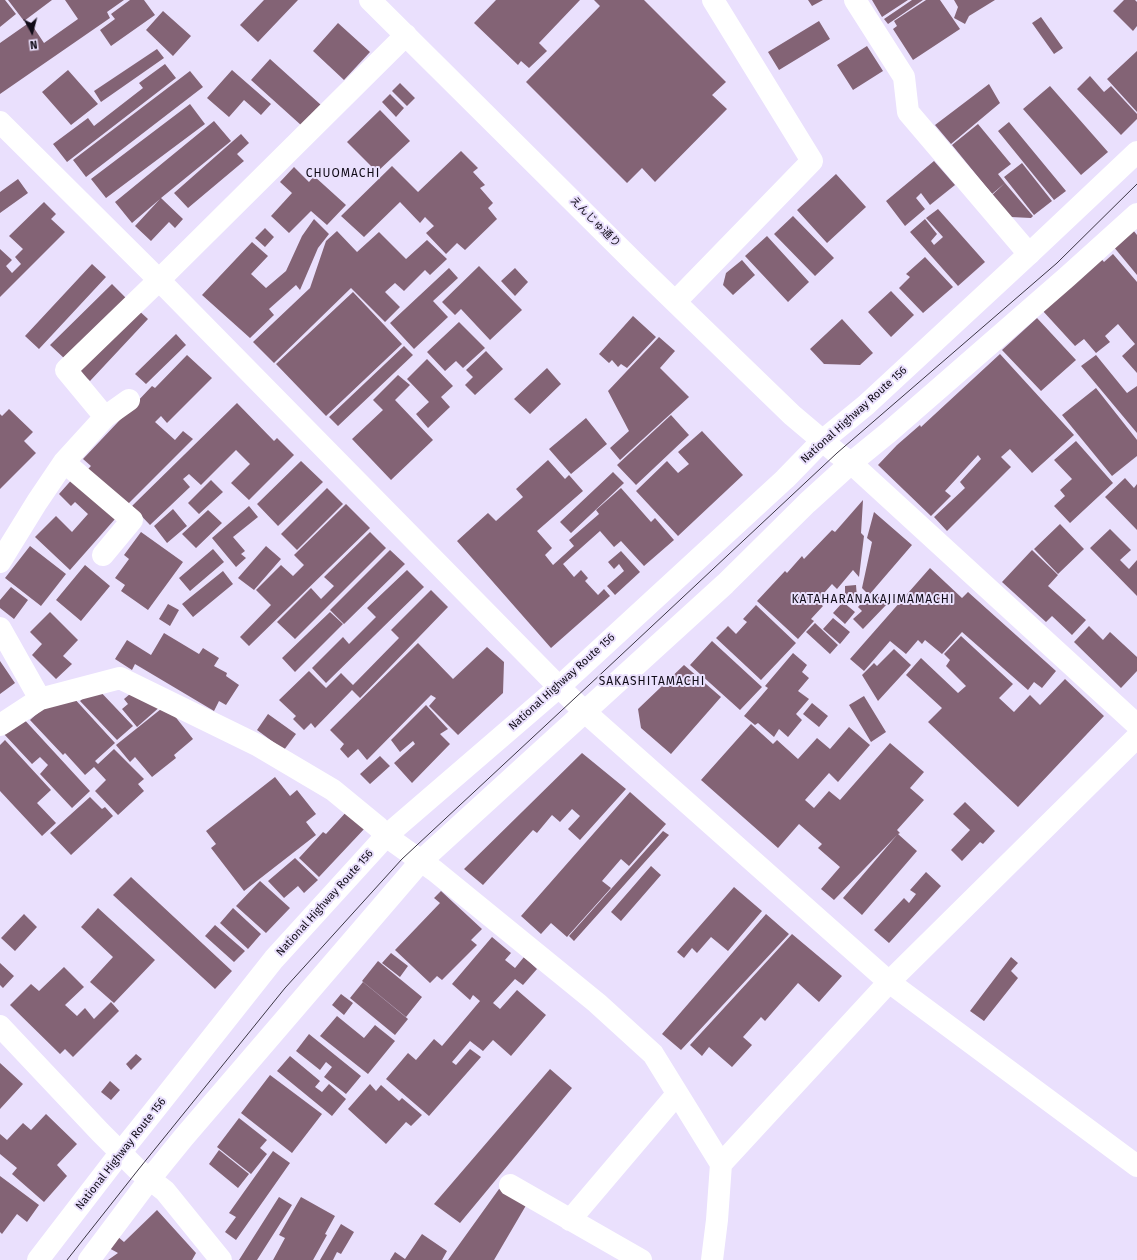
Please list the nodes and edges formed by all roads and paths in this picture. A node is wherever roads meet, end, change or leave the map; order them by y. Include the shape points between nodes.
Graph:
1 (370, 0) edge
2 (713, 0) edge
3 (855, 0) edge
4 (406, 35) junction
5 (0, 122) edge
6 (1137, 152) edge
7 (1137, 214) edge
8 (1029, 254) junction
9 (159, 280) junction
10 (676, 302) junction
11 (129, 400) dead end
12 (104, 417) junction
13 (822, 441) junction
14 (64, 462) junction
15 (851, 463) junction
16 (103, 555) dead end
17 (0, 562) edge
18 (0, 628) edge
19 (558, 687) junction
20 (40, 699) junction
21 (585, 712) junction
22 (0, 725) edge
23 (1137, 725) edge
24 (1137, 737) edge
25 (386, 836) junction
26 (422, 861) junction
27 (890, 982) junction
28 (0, 1026) edge
29 (677, 1094) junction
30 (121, 1152) junction
31 (721, 1164) junction
32 (1137, 1166) edge
33 (149, 1180) junction
34 (510, 1185) dead end
35 (570, 1220) junction
36 (38, 1260) edge
37 (89, 1260) edge
38 (221, 1260) edge
39 (641, 1260) edge
40 (712, 1260) edge

1 - 4 main road, えんじゅ通り
2 - 10 main road via 812,161
3 - 8 main road via 904,77 908,112
4 - 9 main road
4 - 10 main road, えんじゅ通り
5 - 9 main road
6 - 8 main road, National Highway Route 156
7 - 15 main road
8 - 13 main road, National Highway Route 156 via 866,405
9 - 12 main road via 66,370
9 - 19 main road
10 - 13 main road, えんじゅ通り
11 - 12 main road
12 - 14 main road
13 - 15 main road, えんじゅ通り
13 - 19 main road, National Highway Route 156 via 785,479
14 - 16 main road via 132,520
14 - 17 main road
15 - 21 main road via 726,584
15 - 23 main road, えんじゅ通り
18 - 20 main road
19 - 21 main road
19 - 25 main road, National Highway Route 156
20 - 22 main road
20 - 25 main road via 120,678 257,745 333,790
21 - 26 main road
21 - 27 main road
24 - 27 main road
25 - 26 main road
25 - 30 main road, National Highway Route 156 via 274,959
26 - 29 main road via 597,1003 653,1054
26 - 33 main road
27 - 31 main road
27 - 32 main road
28 - 30 main road
29 - 31 main road
29 - 35 main road
30 - 33 main road
30 - 36 main road, National Highway Route 156
31 - 40 main road
33 - 37 main road
33 - 38 main road via 165,1191
34 - 35 main road
35 - 39 main road

